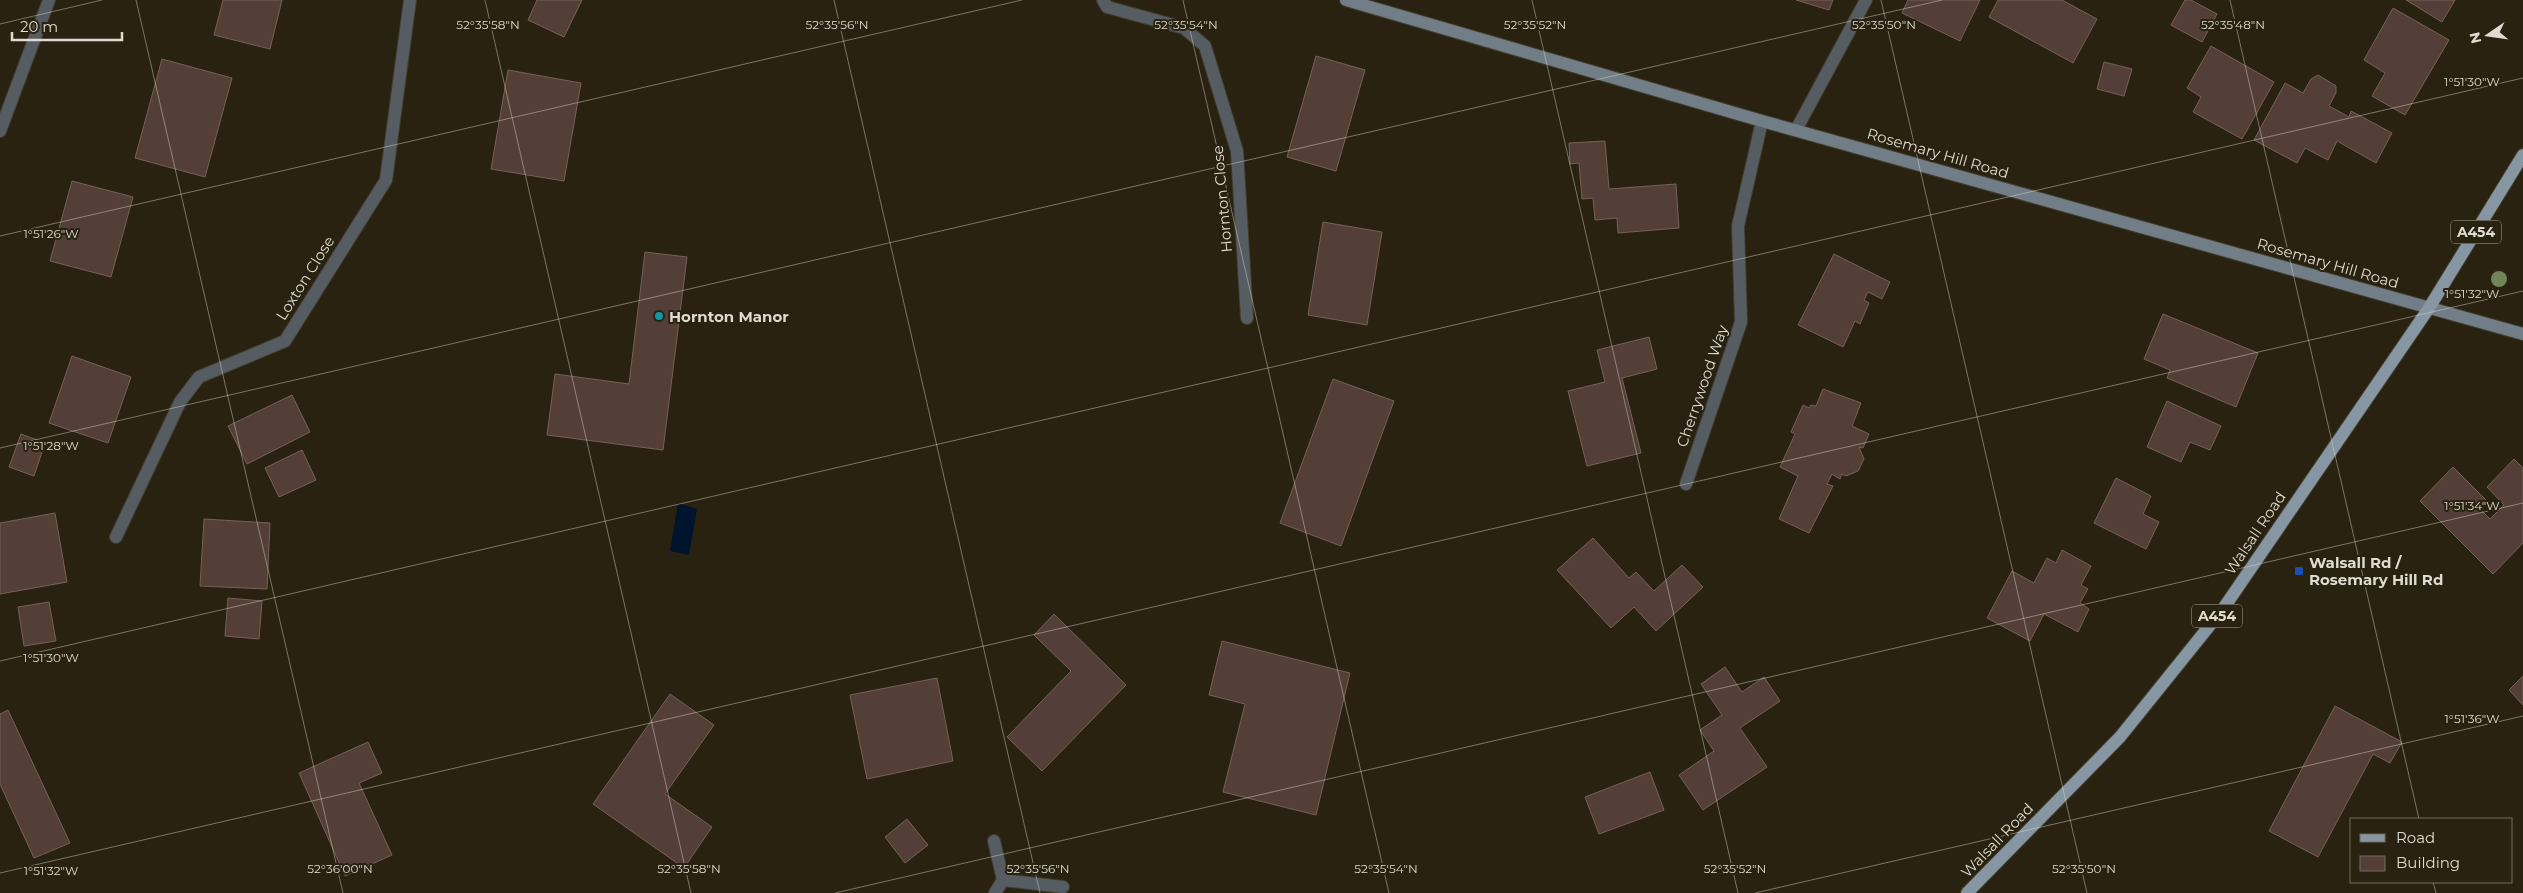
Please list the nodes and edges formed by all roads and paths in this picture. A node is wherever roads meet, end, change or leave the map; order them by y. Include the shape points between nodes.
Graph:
1 (50, 0) edge
2 (410, 0) edge
3 (1103, 0) edge
4 (1346, 0) edge
5 (1866, 0) edge
6 (1762, 120) junction
7 (1796, 130) junction
8 (0, 131) edge
9 (2523, 156) edge
10 (2429, 308) junction
11 (1247, 318) dead end
12 (2523, 334) edge
13 (1686, 484) dead end
14 (116, 537) dead end
15 (994, 841) dead end
16 (1003, 880) junction
17 (1063, 886) dead end
18 (995, 893) edge
19 (1968, 893) edge

1 - 8 street
2 - 14 street, Loxton Close via 386,180 285,340 200,377 180,402
3 - 11 street, Hornton Close via 1107,7 1184,28 1205,46 1237,151
4 - 6 main road, Rosemary Hill Road
5 - 7 street
6 - 7 main road, Rosemary Hill Road
6 - 13 street, Cherrywood Way via 1738,226 1741,322
7 - 10 main road, Rosemary Hill Road
9 - 10 main road, Walsall Road / A454
10 - 12 main road, Rosemary Hill Road
10 - 19 main road, Walsall Road / A454 via 2217,617 2120,737
15 - 16 street
16 - 17 street
16 - 18 street

